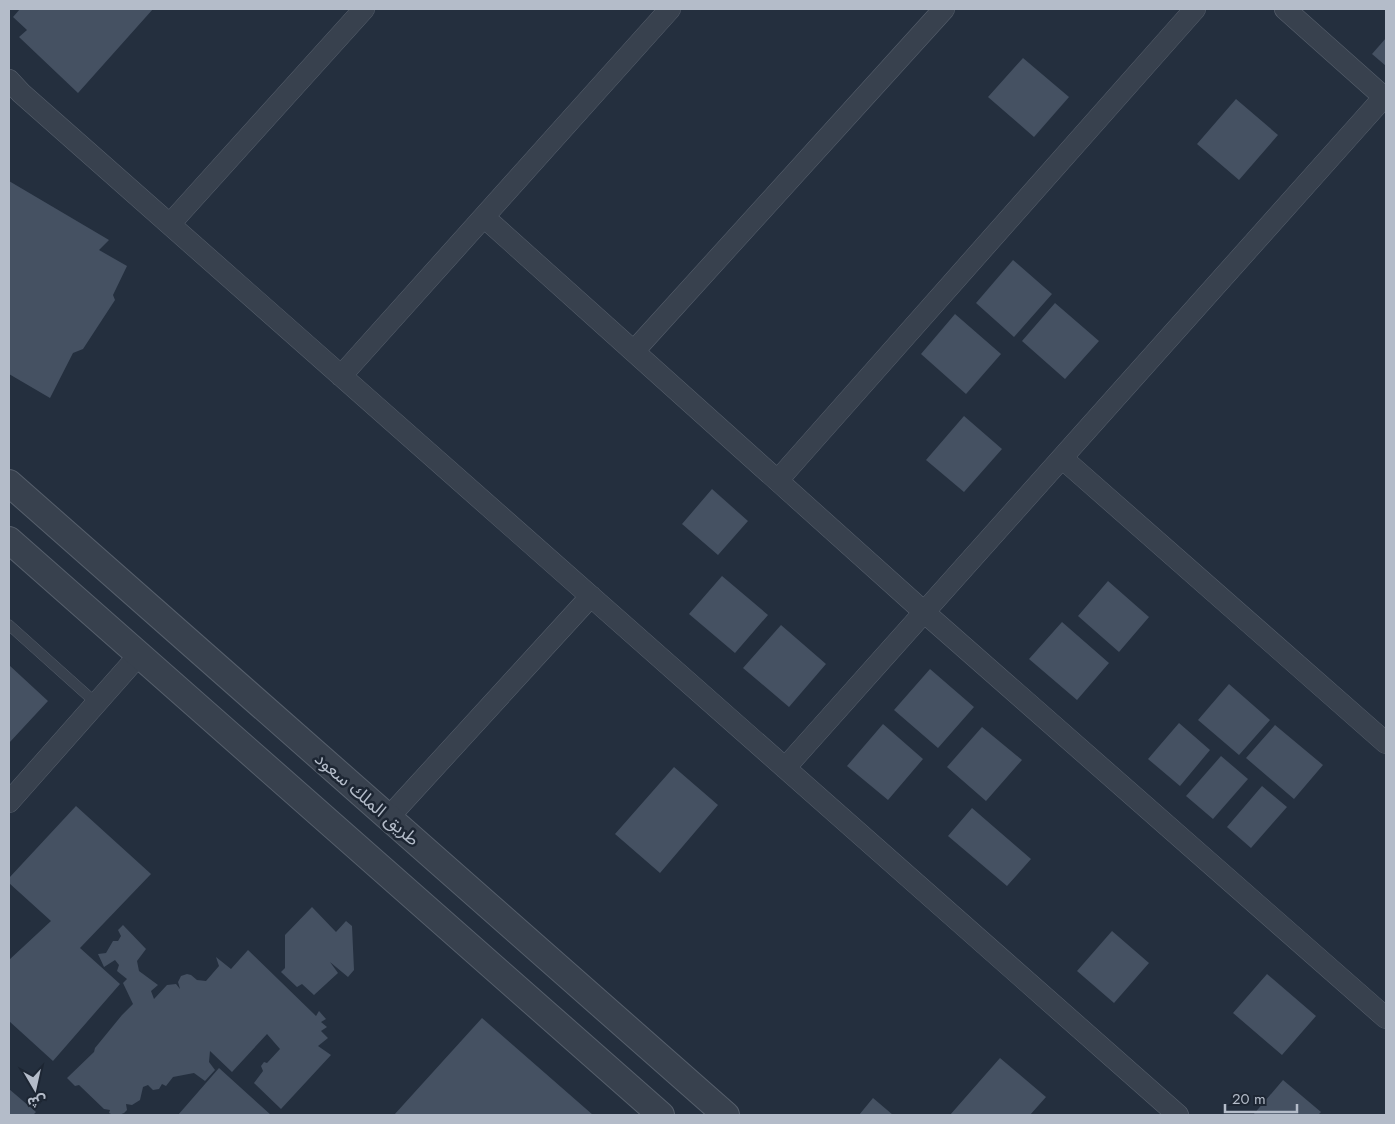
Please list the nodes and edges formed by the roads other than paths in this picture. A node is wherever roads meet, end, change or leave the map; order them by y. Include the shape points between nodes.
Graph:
1 (364, 9) edge
2 (670, 9) edge
3 (944, 9) edge
4 (1195, 9) edge
5 (1285, 9) edge
6 (9, 80) edge
7 (1385, 98) edge
8 (484, 217) junction
9 (170, 224) junction
10 (634, 351) junction
11 (342, 376) junction
12 (1062, 458) junction
13 (778, 480) junction
14 (9, 483) edge
15 (9, 540) edge
16 (591, 596) junction
17 (924, 612) junction
18 (9, 625) edge
19 (139, 655) junction
20 (96, 703) junction
21 (1386, 743) edge
22 (785, 768) junction
23 (9, 802) edge
24 (388, 818) junction
25 (1386, 1018) edge
26 (661, 1115) edge
27 (726, 1115) edge
28 (1178, 1115) edge

1 - 9 street
2 - 8 street
3 - 10 street
4 - 13 street
5 - 7 street
6 - 9 street
7 - 12 street
8 - 10 street
8 - 11 street
9 - 11 street
10 - 13 street
11 - 16 street
12 - 17 street
12 - 21 street
13 - 17 street
14 - 24 street, طريق الملك سعود
15 - 19 street
16 - 22 street
16 - 24 street
17 - 22 street
17 - 25 street
18 - 20 lane
19 - 20 street
19 - 26 street
20 - 23 street
22 - 28 street
24 - 27 street, طريق الملك سعود

